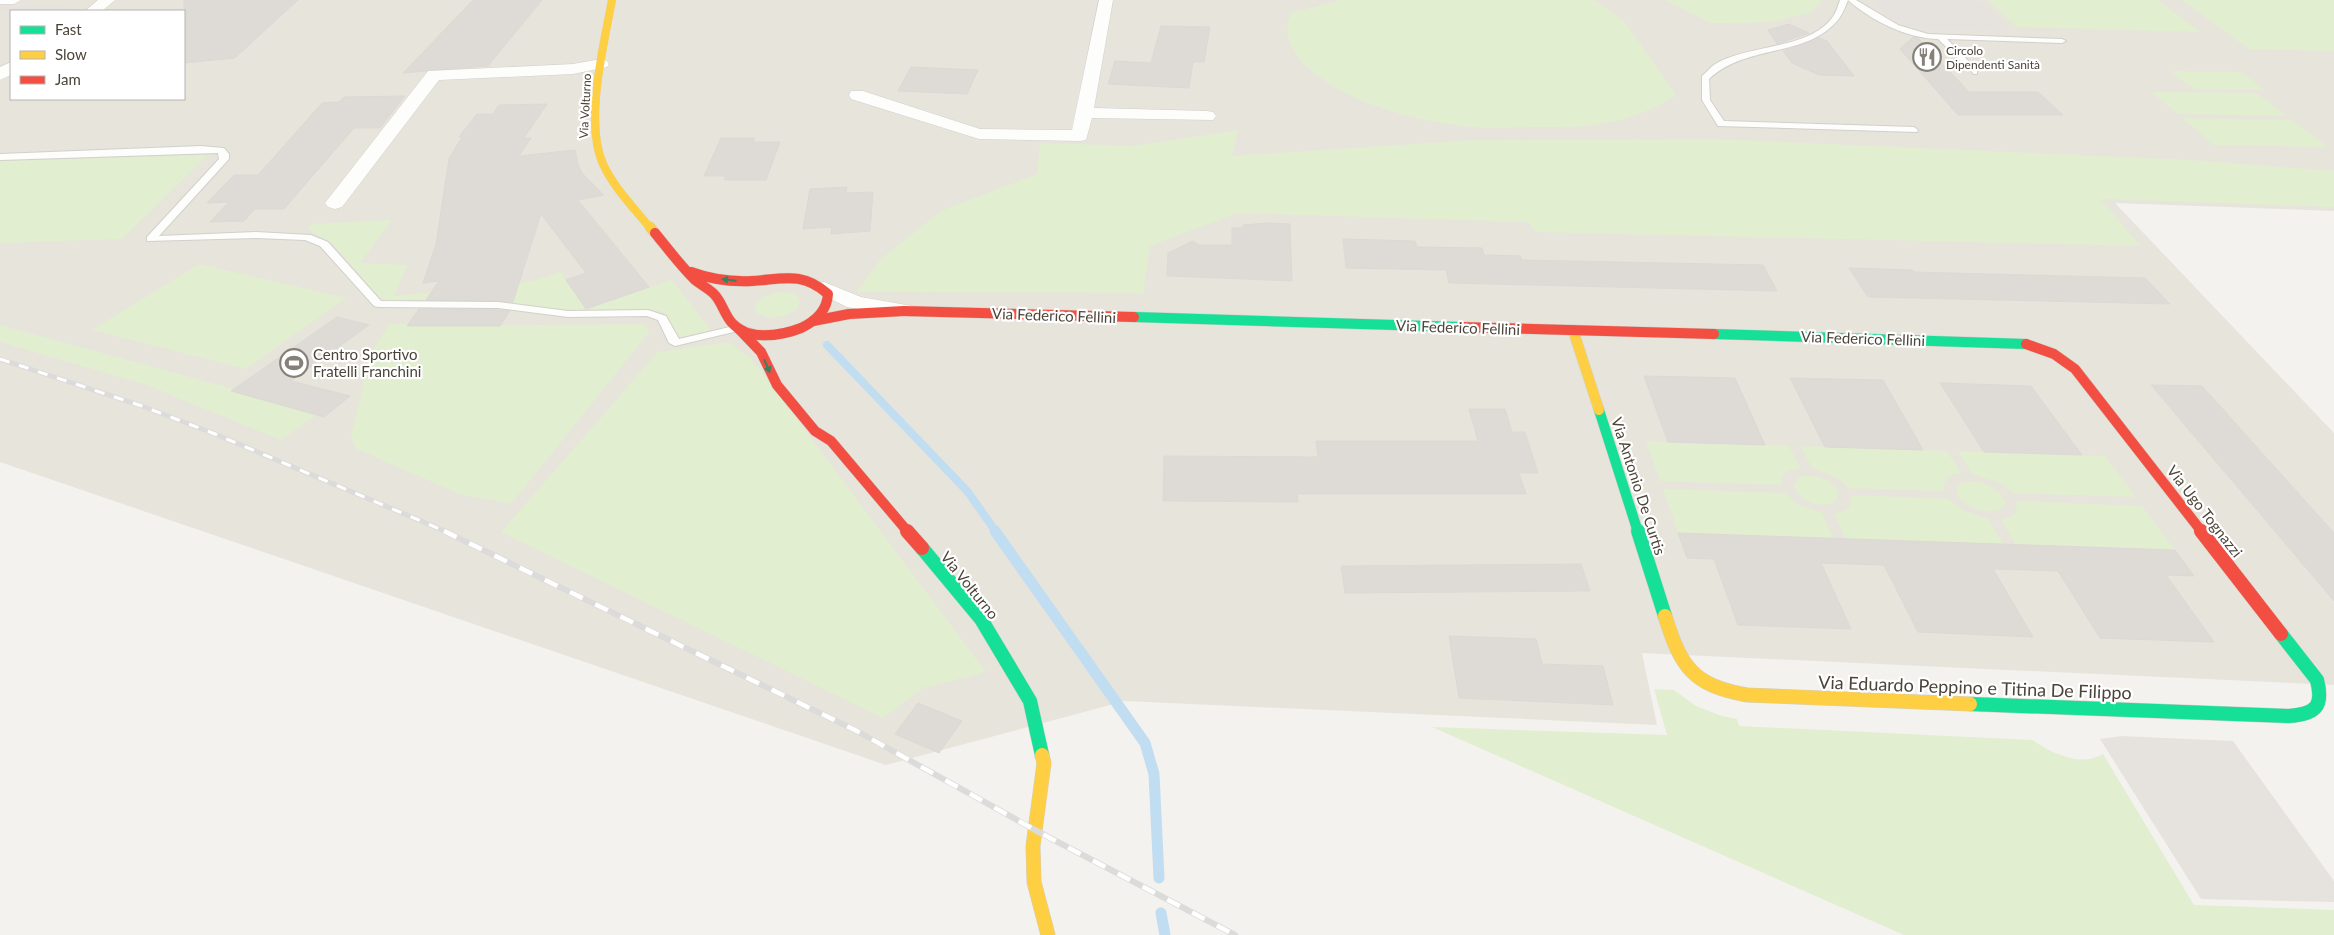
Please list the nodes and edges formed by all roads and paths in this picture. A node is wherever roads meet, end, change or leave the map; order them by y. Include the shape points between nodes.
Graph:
1 (0, 0) edge
2 (14, 0) edge
3 (108, 0) edge
4 (612, 0) edge
5 (1106, 0) edge
6 (1844, 0) edge
7 (1850, 0) edge
8 (93, 10) edge
9 (1941, 37) junction
10 (2062, 41) dead end
11 (601, 64) junction
12 (1974, 72) dead end
13 (857, 95) dead end
14 (1084, 113) junction
15 (1207, 116) dead end
16 (1914, 130) dead end
17 (0, 157) edge
18 (335, 202) dead end
19 (691, 272) junction
20 (768, 279) junction
21 (824, 288) junction
22 (904, 311) junction
23 (728, 318) junction
24 (811, 322) junction
25 (738, 328) junction
26 (1573, 330) junction
27 (2013, 342) joint
28 (788, 346) dead end
29 (826, 424) dead end
30 (831, 441) junction
31 (1676, 650) joint
32 (2290, 716) joint
33 (1048, 935) edge

1 - 2 street
3 - 8 street
4 - 11 street, Via Volturno
5 - 14 street
6 - 16 lane via 1834,20 1812,37 1715,67 1706,78 1706,100 1721,124
7 - 9 lane via 1895,27
9 - 10 lane
9 - 12 lane
11 - 18 street via 573,69 434,75
11 - 19 street, Via Volturno via 595,129 601,162 617,186
13 - 14 street via 979,134 1080,136
14 - 15 street
17 - 25 lane via 221,150 224,160 151,239 256,235 307,237 324,244 378,304 483,304 568,314 648,313 662,318 675,343
20 -> 19 street via 733,280
19 - 23 street, Via Volturno via 720,301
20 - 21 street via 802,278
20 - 23 street via 736,295 727,311
21 - 22 street, Via Federico Fellini via 855,302
21 - 24 street via 828,306
22 - 24 street, Via Federico Fellini via 843,315
22 - 26 street, Via Federico Fellini
23 - 25 street, Via Volturno
24 - 25 street via 790,331 767,334
24 - 28 street
25 -> 30 street, Via Volturno via 761,352 777,385 815,431
26 - 27 street, Via Federico Fellini
26 - 31 street, Via Antonio De Curtis
27 - 32 street, Via Ugo Tognazzi via 2048,350 2075,369 2316,680 2322,699 2317,709
29 - 30 street, Via Volturno
30 - 33 street, Via Volturno via 981,618 1030,700 1044,763 1032,864
31 - 32 street, Via Eduardo Peppino e Titina De Filippo via 1688,670 1703,681 1720,690 1738,694

